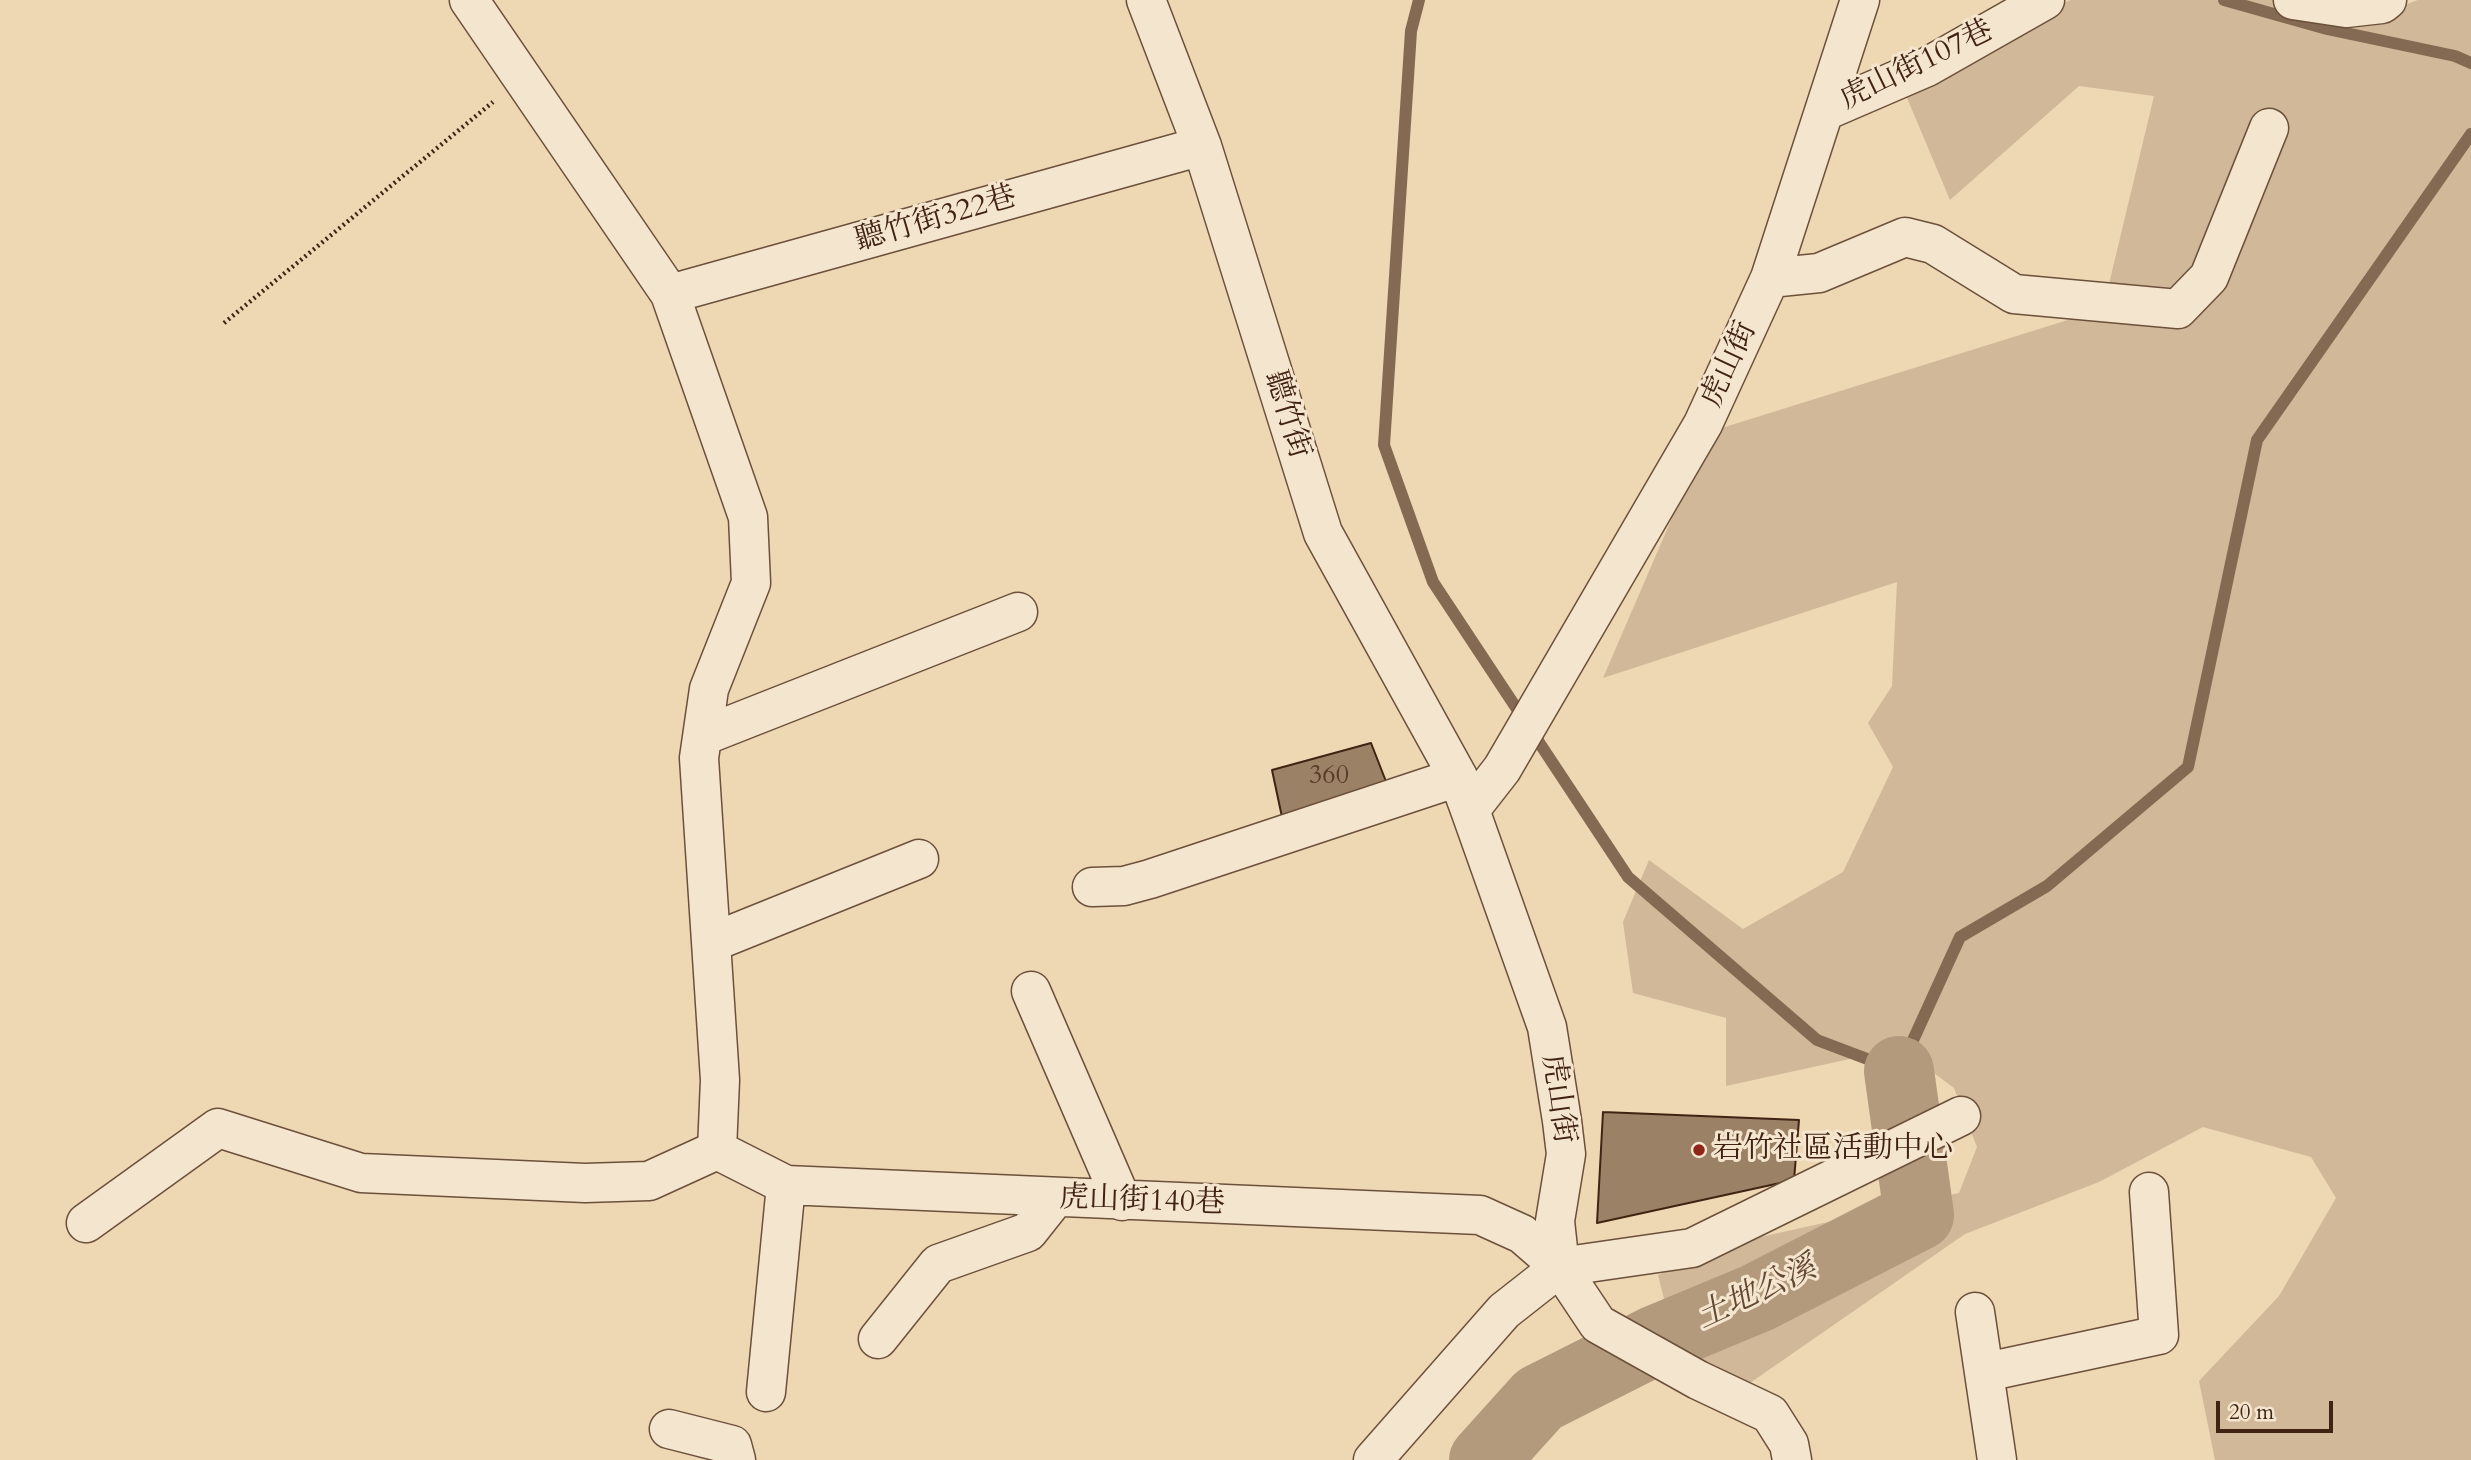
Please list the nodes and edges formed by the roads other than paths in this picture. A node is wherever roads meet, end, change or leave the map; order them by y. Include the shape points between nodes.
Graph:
1 (469, 0) edge
2 (1146, 0) edge
3 (1860, 0) edge
4 (2045, 0) edge
5 (2293, 0) edge
6 (2387, 0) edge
7 (1825, 111) junction
8 (2269, 128) dead end
9 (1202, 146) junction
10 (1770, 278) junction
11 (670, 294) junction
12 (1018, 612) dead end
13 (702, 736) junction
14 (1464, 794) junction
15 (919, 859) dead end
16 (1092, 887) dead end
17 (713, 942) junction
18 (1031, 991) dead end
19 (1961, 1116) dead end
20 (717, 1150) junction
21 (786, 1185) junction
22 (2149, 1192) dead end
23 (1055, 1198) junction
24 (1122, 1201) junction
25 (86, 1223) dead end
26 (1560, 1267) junction
27 (1975, 1312) dead end
28 (878, 1339) dead end
29 (1986, 1372) junction
30 (766, 1392) dead end
31 (669, 1429) dead end
32 (736, 1460) edge
33 (1373, 1460) edge
34 (1793, 1460) edge
35 (1997, 1460) edge

1 - 11 street
2 - 9 street, 聽竹街
3 - 7 street, 虎山街
4 - 7 street, 虎山街107巷 via 1927,67
5 - 6 street via 2346,8
7 - 10 street, 虎山街
8 - 10 street via 2209,277 2178,309 2014,294 1933,244 1905,236 1819,273
9 - 11 street, 聽竹街322巷
9 - 14 street, 聽竹街 via 1323,533
10 - 14 street, 虎山街 via 1703,424 1502,769
11 - 13 street via 748,517 751,583 709,689
12 - 13 street
13 - 17 street via 699,758
14 - 16 street via 1124,886
14 - 26 street, 虎山街 via 1547,1027 1566,1154 1555,1221
15 - 17 street
17 - 20 street via 720,1080
18 - 24 street
19 - 26 street via 1692,1248
20 - 21 street, 虎山街140巷
20 - 25 street via 649,1181 585,1183 361,1173 218,1128
21 - 23 street, 虎山街140巷
21 - 30 street
22 - 29 street via 2159,1335
23 - 24 street, 虎山街140巷
23 - 28 street via 1028,1231 938,1264
24 - 26 street, 虎山街140巷 via 1480,1215 1522,1234
26 - 33 street via 1504,1311
26 - 34 street via 1598,1324 1770,1414 1789,1444
27 - 29 street
29 - 35 street
31 - 32 street via 732,1446

